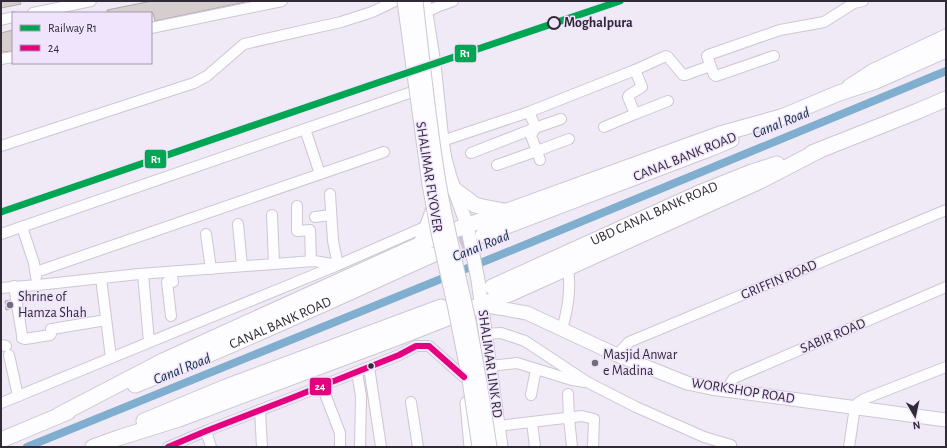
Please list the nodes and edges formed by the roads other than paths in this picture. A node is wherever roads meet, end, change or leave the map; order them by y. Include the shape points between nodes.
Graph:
1 (91, 1) edge
2 (282, 1) edge
3 (395, 1) edge
4 (401, 1) edge
5 (404, 1) edge
6 (416, 1) edge
7 (453, 1) edge
8 (863, 1) edge
9 (425, 7) edge
10 (38, 12) edge
11 (12, 17) edge
12 (1, 20) edge
13 (152, 28) edge
14 (946, 36) edge
15 (946, 50) edge
16 (774, 56) dead end
17 (12, 57) edge
18 (1, 59) edge
19 (710, 66) junction
20 (434, 69) junction
21 (635, 70) junction
22 (410, 75) junction
23 (412, 92) junction
24 (839, 93) junction
25 (946, 99) edge
26 (668, 101) dead end
27 (946, 104) edge
28 (918, 111) junction
29 (530, 112) junction
30 (635, 114) junction
31 (781, 117) junction
32 (561, 119) dead end
33 (604, 127) dead end
34 (535, 128) junction
35 (305, 129) junction
36 (569, 139) dead end
37 (442, 141) junction
38 (1, 146) edge
39 (820, 150) junction
40 (384, 152) dead end
41 (471, 152) dead end
42 (538, 155) junction
43 (497, 165) dead end
44 (320, 174) junction
45 (455, 190) junction
46 (330, 194) dead end
47 (297, 206) dead end
48 (435, 206) junction
49 (946, 210) edge
50 (506, 212) junction
51 (272, 215) dead end
52 (331, 215) junction
53 (315, 217) dead end
54 (238, 224) dead end
55 (467, 225) junction
56 (427, 226) junction
57 (22, 227) junction
58 (1, 234) edge
59 (206, 234) dead end
60 (441, 235) junction
61 (483, 235) tunnel mouth
62 (421, 244) junction
63 (438, 255) junction
64 (312, 261) junction
65 (274, 264) junction
66 (338, 265) junction
67 (242, 266) junction
68 (568, 268) junction
69 (211, 269) junction
70 (36, 272) junction
71 (171, 272) junction
72 (143, 274) junction
73 (101, 278) junction
74 (485, 283) junction
75 (38, 285) junction
76 (14, 286) junction
77 (946, 287) edge
78 (1, 288) edge
79 (482, 305) junction
80 (441, 307) dead end
81 (171, 316) dead end
82 (455, 316) junction
83 (106, 320) junction
84 (562, 329) junction
85 (486, 334) junction
86 (413, 339) junction
87 (149, 342) junction
88 (5, 349) edge
89 (617, 355) junction
90 (111, 358) junction
91 (490, 366) junction
92 (370, 367) junction
93 (946, 367) edge
94 (536, 369) junction
95 (357, 372) junction
96 (464, 377) junction
97 (587, 382) junction
98 (322, 386) junction
99 (726, 390) junction
100 (568, 394) dead end
101 (531, 395) dead end
102 (18, 396) junction
103 (411, 402) dead end
104 (1, 403) edge
105 (855, 407) junction
106 (260, 410) junction
107 (59, 415) junction
108 (569, 418) junction
109 (946, 420) edge
110 (532, 422) junction
111 (498, 426) junction
112 (206, 431) junction
113 (1, 440) edge
114 (731, 445) dead end
115 (87, 447) edge
116 (93, 447) edge
117 (168, 447) edge
118 (211, 447) edge
119 (262, 447) edge
120 (340, 447) edge
121 (360, 447) edge
122 (381, 447) edge
123 (418, 447) edge
124 (471, 447) edge
125 (480, 447) edge
126 (490, 447) edge
127 (501, 447) edge
128 (535, 447) edge
129 (572, 447) edge
130 (593, 447) edge
131 (849, 447) edge

1 - 10 street
2 - 13 street
3 - 38 street via 341,22 244,44 207,76 194,82
4 - 22 main road, SHALIMAR LINK RD
5 - 125 main road, SHALIMAR FLYOVER, bridge via 429,184
6 - 126 main road, SHALIMAR FLYOVER, bridge via 439,181 480,382
7 - 9 street
8 - 19 street via 854,3 824,22 780,30 708,55
9 - 20 main road, SHALIMAR LINK RD
11 - 12 street
14 - 24 main road, CANAL BANK ROAD via 872,71
15 - 24 highway via 876,81
16 - 19 street via 716,76
17 - 18 street
19 - 21 street via 683,75 666,56
20 - 22 main road
20 - 37 main road, SHALIMAR LINK RD
21 - 29 street
21 - 30 street via 642,87 628,97
22 - 23 main road, SHALIMAR LINK RD
23 - 35 street
23 - 48 main road, SHALIMAR LINK RD
24 - 31 highway, CANAL BANK ROAD
25 - 28 highway
26 - 30 street
27 - 28 main road
28 - 39 highway
29 - 34 street
29 - 37 street
30 - 33 street
31 - 50 highway via 720,134
31 - 61 highway, CANAL BANK ROAD via 708,149
32 - 34 street
34 - 41 street
34 - 42 street via 531,136
35 - 44 street
35 - 57 street
36 - 42 street
37 - 45 main road, SHALIMAR LINK RD
39 - 68 highway via 758,182
39 - 74 highway, UBD CANAL BANK ROAD via 752,172
40 - 44 street
42 - 43 street
44 - 70 street
45 - 50 highway via 475,205
45 - 55 main road, SHALIMAR LINK RD
46 - 52 street
47 - 64 street via 298,231 310,230
48 - 56 highway
48 - 60 main road, SHALIMAR LINK RD
49 - 89 street, GRIFFIN ROAD via 629,342
50 - 55 highway
51 - 65 street
52 - 53 street
52 - 66 street
54 - 67 street
55 - 60 highway
55 - 74 main road, SHALIMAR LINK RD
56 - 62 highway
56 - 66 street
57 - 58 street
57 - 70 street
59 - 69 street
60 - 62 highway
60 - 63 main road, SHALIMAR LINK RD
62 - 107 highway via 165,360
63 - 82 main road, SHALIMAR LINK RD, bridge via 452,296
63 - 107 highway, CANAL BANK ROAD via 211,354
64 - 65 street
64 - 66 street
65 - 67 street
66 - 87 street
67 - 69 street
68 - 79 highway
68 - 84 street via 568,304
69 - 71 street
70 - 75 street
71 - 72 street
71 - 81 street via 173,282 167,282
72 - 73 street
72 - 87 street
73 - 75 street
73 - 83 street
74 - 79 main road, SHALIMAR LINK RD
75 - 76 street
76 - 78 street
76 - 83 street via 22,338 50,335 51,329
77 - 99 street, SABIR ROAD via 734,378
79 - 82 highway
79 - 84 main road, WORKSHOP ROAD via 527,313
79 - 85 main road, SHALIMAR LINK RD
80 - 115 highway via 226,387
82 - 86 highway
82 - 96 main road, SHALIMAR LINK RD
83 - 90 street
84 - 89 main road, WORKSHOP ROAD
85 - 91 main road, SHALIMAR LINK RD
85 - 97 street via 501,333 525,341
86 - 92 street via 399,355
86 - 96 street via 429,346
86 - 116 highway
87 - 90 street
88 - 102 street
89 - 99 main road, WORKSHOP ROAD via 687,383
90 - 102 street
91 - 94 street via 517,363
91 - 111 main road, SHALIMAR LINK RD
92 - 95 street
92 - 122 street
93 - 105 street via 864,399
94 - 97 street
94 - 101 street
95 - 98 street
95 - 121 street via 361,396
96 - 124 main road, SHALIMAR LINK RD
97 - 114 street via 704,437
98 - 106 street
98 - 120 street via 340,434
99 - 105 main road, WORKSHOP ROAD
100 - 108 street
102 - 104 street
103 - 123 street
105 - 109 main road, WORKSHOP ROAD
105 - 131 street
106 - 112 street
106 - 119 street
107 - 113 highway
108 - 110 street
108 - 129 street
108 - 130 street via 582,416 594,419
110 - 111 street
110 - 128 street
111 - 127 main road, SHALIMAR LINK RD
112 - 117 street
112 - 118 street

